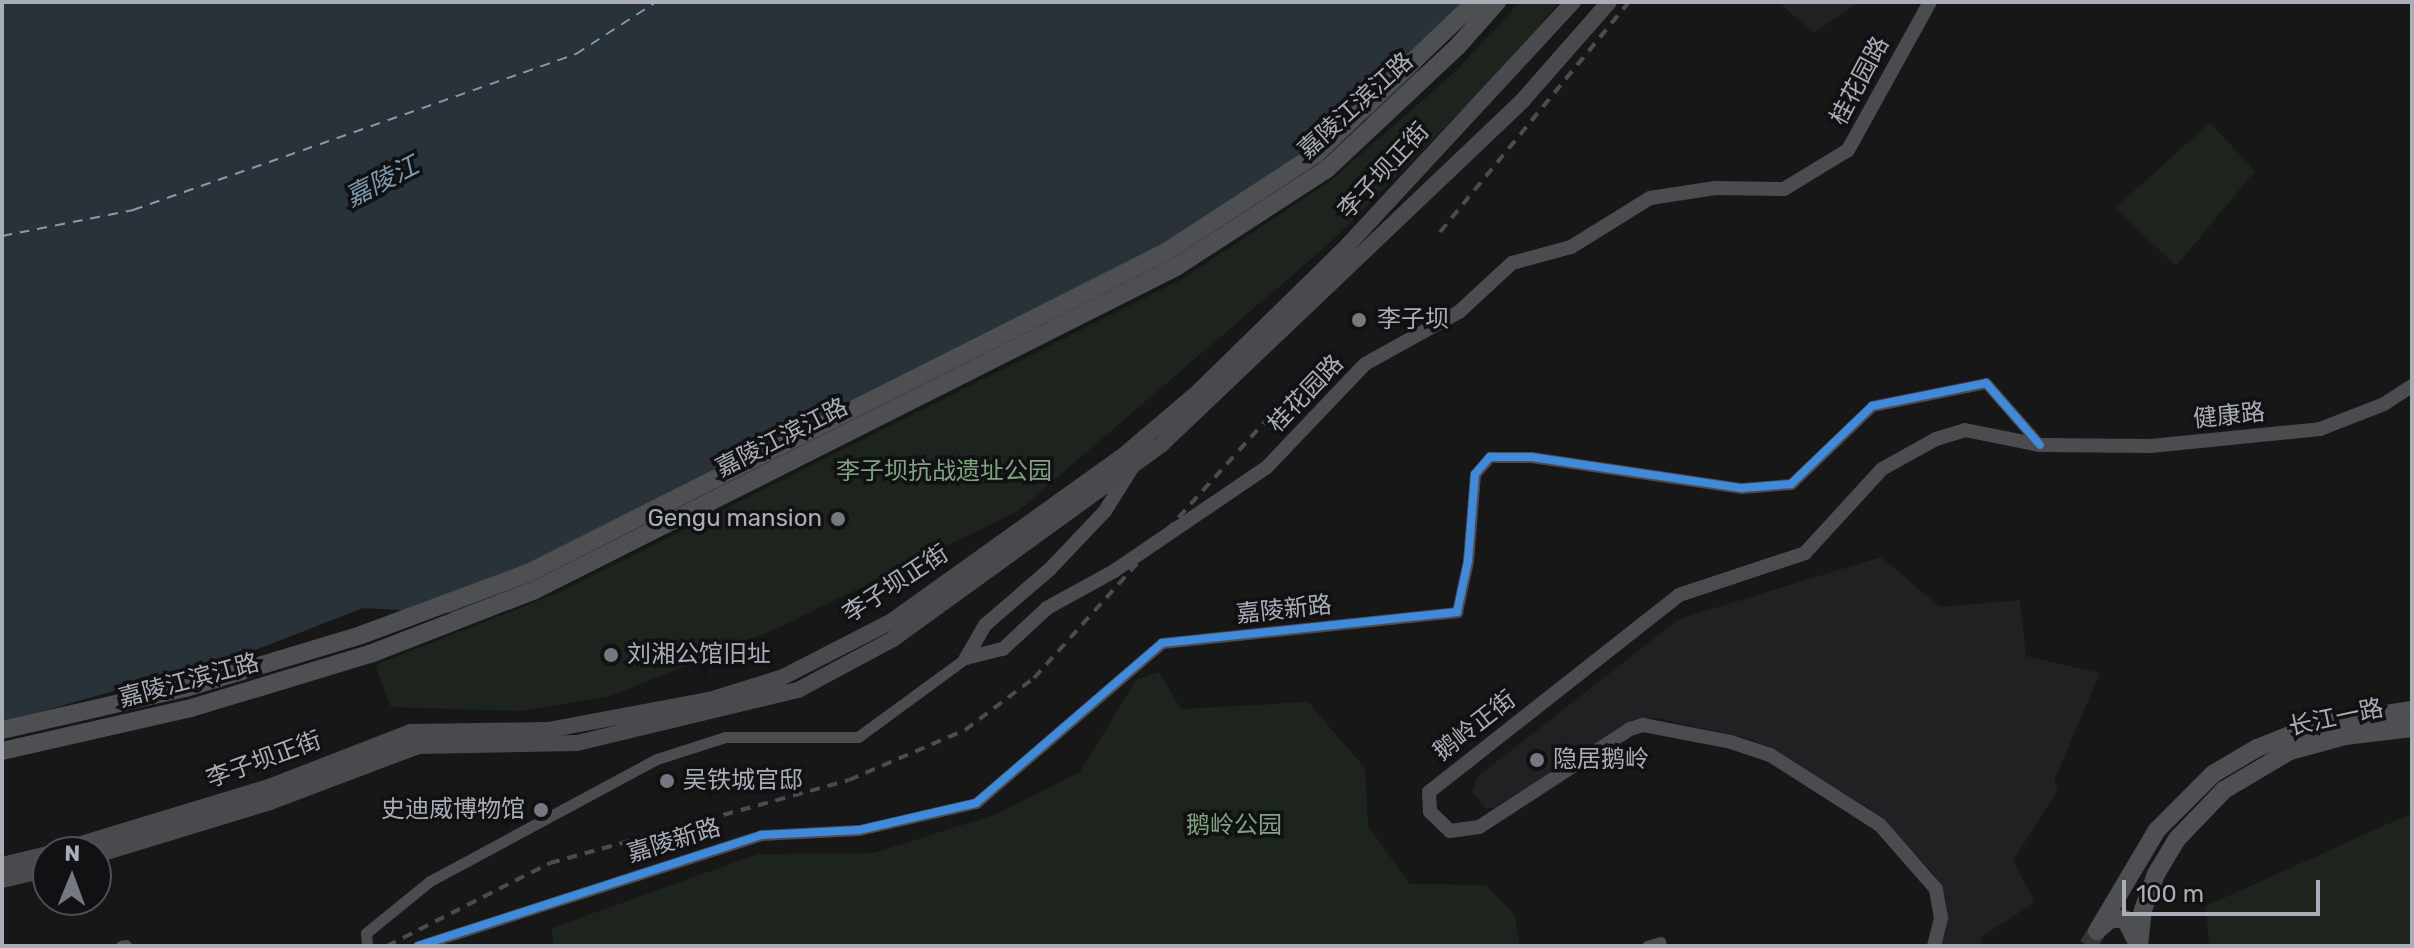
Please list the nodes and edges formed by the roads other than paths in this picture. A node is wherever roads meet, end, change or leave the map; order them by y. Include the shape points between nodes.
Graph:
1 (1475, 2) edge
2 (1497, 2) edge
3 (1573, 2) edge
4 (1609, 2) edge
5 (1930, 2) edge
6 (2412, 386) edge
7 (2040, 445) junction
8 (1132, 468) junction
9 (966, 658) junction
10 (2412, 710) edge
11 (2412, 728) edge
12 (2, 730) edge
13 (2, 751) edge
14 (112, 837) edge
15 (112, 850) edge
16 (32, 860) edge
17 (2, 865) edge
18 (32, 865) edge
19 (2, 880) edge
20 (1660, 942) dead end
21 (367, 946) edge
22 (418, 946) edge
23 (1647, 946) edge
24 (1934, 946) edge
25 (2139, 946) edge

1 - 12 main road, 嘉陵江滨江路 via 1315,155 1166,252 530,572 361,635 186,688
2 - 13 main road, 嘉陵江滨江路 via 1458,46 1327,169 1176,267 535,590 370,654 206,704
3 - 14 main road, 李子坝正街 via 1347,246 1198,392 1125,454 892,621 783,677 713,699 548,730 411,732 269,787
4 - 8 main road, 李子坝正街 via 1523,100
5 - 9 street, 桂花园路 via 1848,150 1784,189 1715,188 1650,198 1571,247 1512,263 1459,312 1365,364 1267,467 1114,571 1047,608 1003,649
6 - 7 street, 健康路 via 2384,404 2320,429 2151,446
7 - 22 street, 嘉陵新路 via 1986,383 1872,406 1791,484 1742,488 1531,457 1490,457 1475,474 1468,561 1457,612 1162,643 976,803 859,830 761,835
7 - 24 street, 鹅岭正街 via 1965,430 1936,439 1882,469 1805,553 1679,595 1429,792 1430,812 1450,831 1479,827 1630,729 1643,725 1731,742 1770,755 1880,825 1936,889 1941,918
8 - 9 street via 1105,511 1050,569 985,625
8 - 15 main road, 李子坝正街 via 893,639 798,690 577,743 418,746 270,802
9 - 21 street via 858,737 725,737 657,759 430,881 366,933
10 - 25 main road, 长江一路 via 2315,725 2257,748 2213,774 2157,830 2097,931 2110,919 2125,919
11 - 25 main road, 长江一路 via 2345,736 2290,751 2224,790 2177,839 2156,874 2143,910
16 - 17 main road, 李子坝正街
18 - 19 main road, 李子坝正街
20 - 23 street

